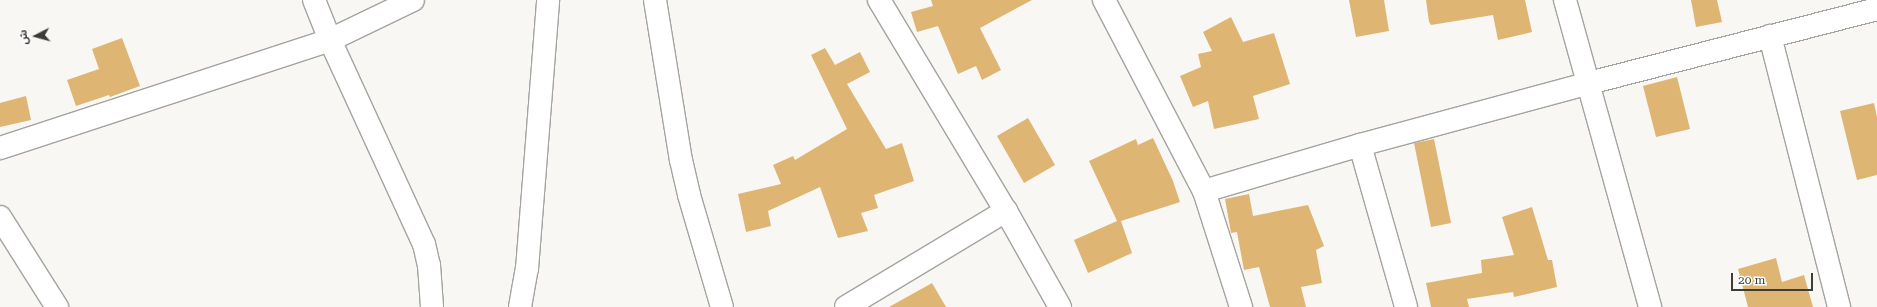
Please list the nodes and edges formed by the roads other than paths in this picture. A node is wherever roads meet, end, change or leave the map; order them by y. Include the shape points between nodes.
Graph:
1 (314, 0) edge
2 (413, 0) edge
3 (548, 0) edge
4 (655, 0) edge
5 (879, 0) edge
6 (1104, 0) edge
7 (1565, 0) edge
8 (1877, 9) edge
9 (1770, 36) junction
10 (330, 40) junction
11 (1589, 83) junction
12 (1360, 145) junction
13 (0, 148) edge
14 (1204, 191) junction
15 (1006, 211) junction
16 (0, 217) edge
17 (57, 307) edge
18 (432, 307) edge
19 (520, 307) edge
20 (722, 307) edge
21 (846, 307) edge
22 (1060, 307) edge
23 (1241, 307) edge
24 (1406, 307) edge
25 (1650, 307) edge
26 (1839, 307) edge

1 - 10 street
2 - 10 street
3 - 19 street via 527,269
4 - 20 street via 681,160
5 - 15 street
6 - 14 street
7 - 11 street
8 - 9 street
9 - 11 street
9 - 26 street
10 - 13 street
10 - 18 street via 424,244 429,265
11 - 12 street
11 - 25 street
12 - 14 street
12 - 24 street
14 - 23 street
15 - 21 street
15 - 22 street
16 - 17 street

